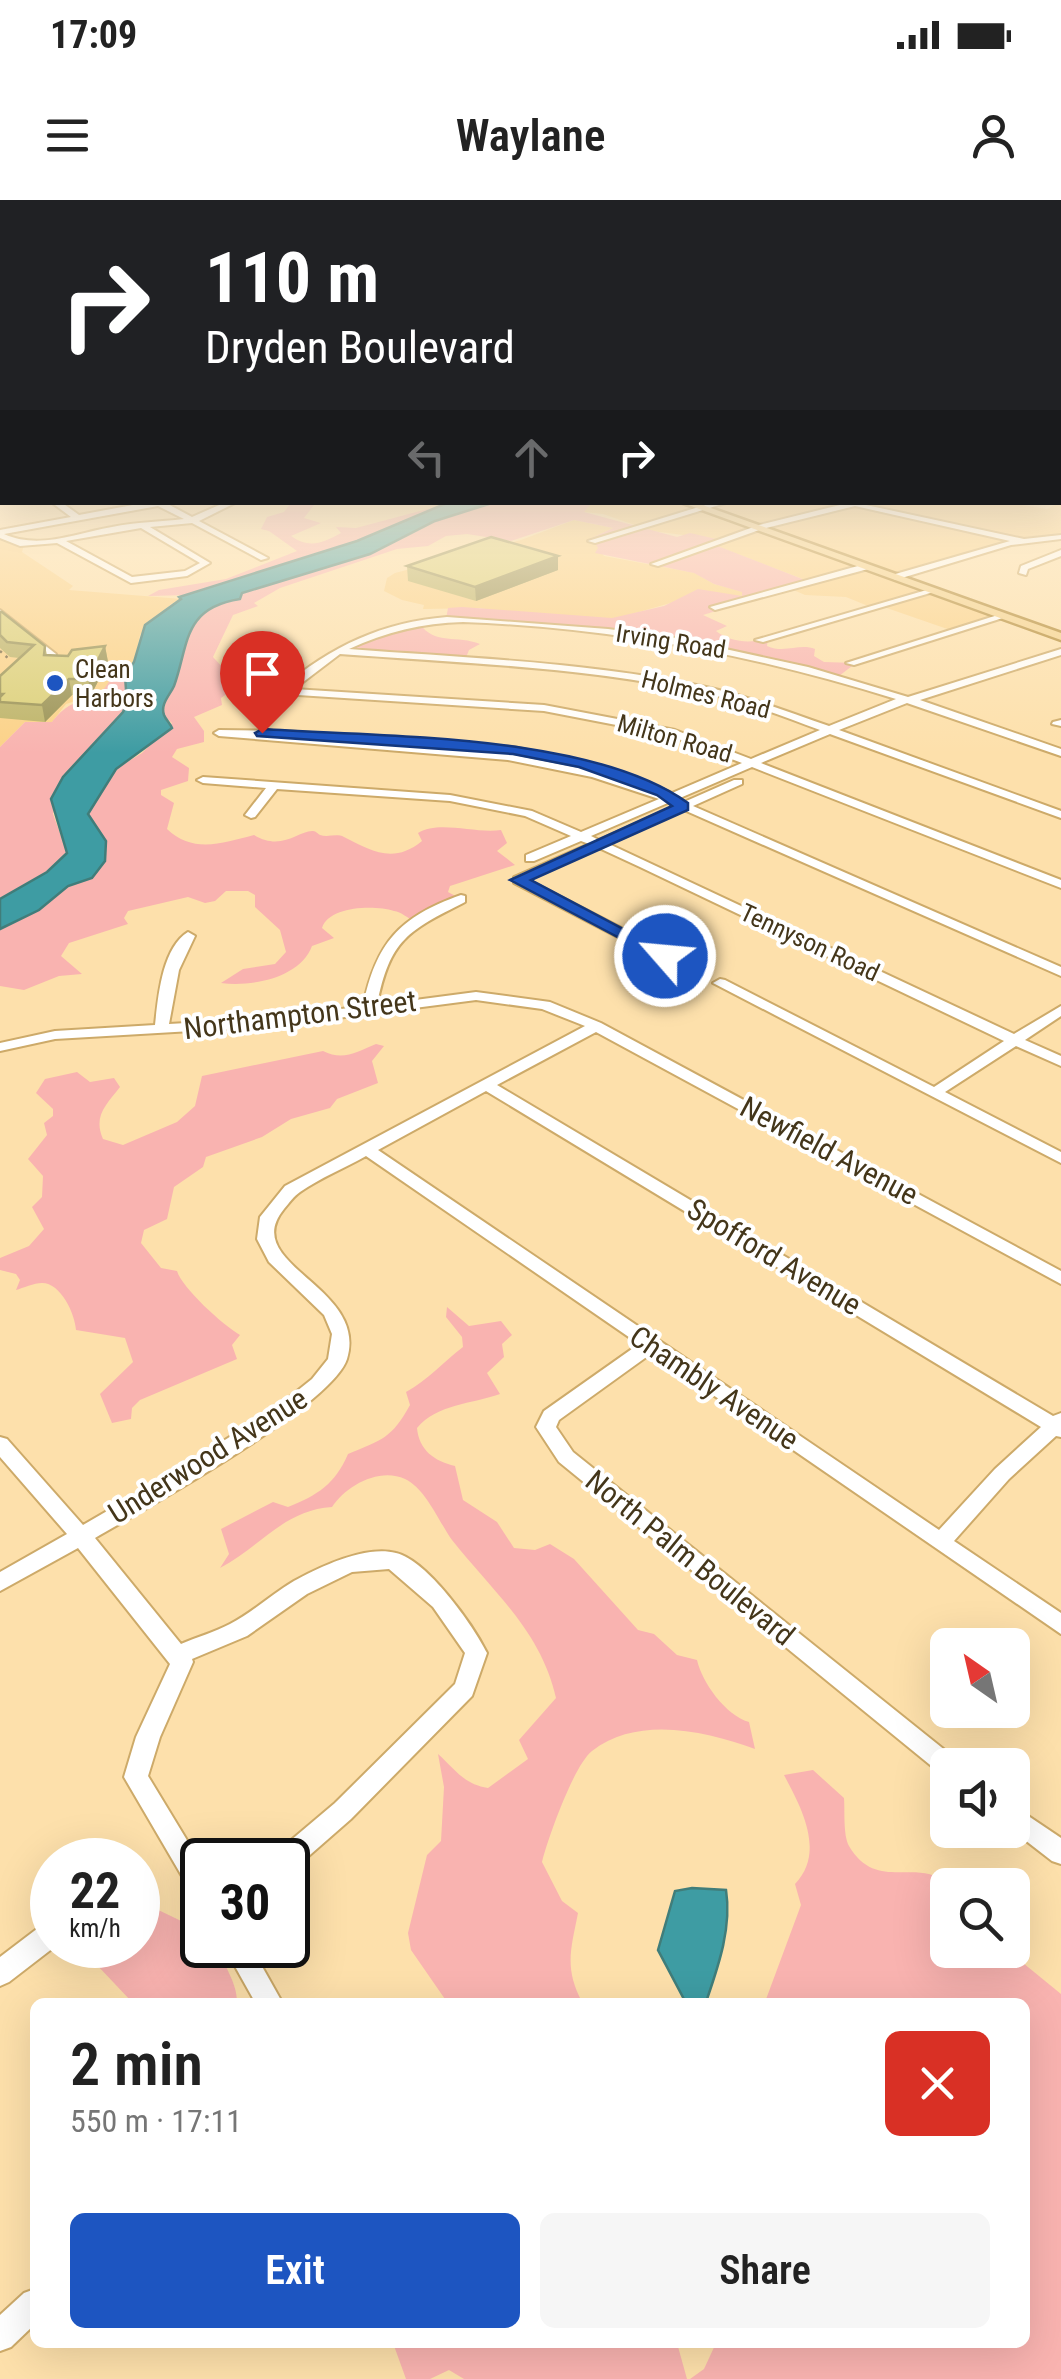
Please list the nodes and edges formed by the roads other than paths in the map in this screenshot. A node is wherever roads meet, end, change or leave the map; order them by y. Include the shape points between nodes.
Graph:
1 (76, 550) edge
2 (183, 550) edge
3 (248, 550) edge
4 (697, 550) edge
5 (819, 550) edge
6 (997, 550) edge
7 (1061, 552) edge
8 (264, 558) dead end
9 (656, 564) dead end
10 (864, 567) junction
11 (1023, 573) dead end
12 (895, 578) junction
13 (933, 591) junction
14 (715, 607) dead end
15 (0, 614) edge
16 (1004, 616) junction
17 (1058, 633) edge
18 (760, 640) dead end
19 (334, 651) junction
20 (1061, 652) edge
21 (53, 656) edge
22 (851, 663) dead end
23 (266, 690) dead end
24 (285, 691) junction
25 (914, 700) junction
26 (828, 730) junction
27 (845, 736) junction
28 (410, 745) junction
29 (1061, 753) edge
30 (756, 762) junction
31 (771, 768) junction
32 (203, 780) dead end
33 (273, 786) junction
34 (668, 798) junction
35 (683, 806) junction
36 (251, 815) dead end
37 (1061, 816) edge
38 (583, 836) junction
39 (599, 844) junction
40 (530, 858) dead end
41 (1061, 884) edge
42 (462, 899) dead end
43 (188, 936) dead end
44 (665, 956) dead end
45 (1061, 972) edge
46 (720, 983) dead end
47 (370, 1008) junction
48 (1061, 1010) edge
49 (596, 1026) junction
50 (161, 1030) junction
51 (1016, 1041) junction
52 (0, 1047) edge
53 (1061, 1062) edge
54 (486, 1085) junction
55 (934, 1093) junction
56 (367, 1150) junction
57 (1061, 1158) edge
58 (1061, 1278) edge
59 (651, 1345) junction
60 (1059, 1425) edge
61 (0, 1444) edge
62 (80, 1535) junction
63 (940, 1542) junction
64 (0, 1582) edge
65 (1061, 1625) edge
66 (177, 1656) junction
67 (930, 1751) edge
68 (1030, 1830) edge
69 (310, 1839) edge
70 (180, 1851) edge
71 (1061, 1853) edge
72 (30, 1950) edge
73 (249, 1968) edge
74 (0, 1973) edge
75 (267, 1998) edge
76 (30, 2309) edge
77 (0, 2336) edge

1 - 2 street via 131,580 175,576 206,563
3 - 8 street
4 - 9 street
5 - 10 main road
6 - 12 street
7 - 11 street
10 - 12 main road
10 - 14 street
12 - 13 main road
13 - 16 main road
13 - 18 street
15 - 21 street
16 - 17 main road
16 - 22 street
19 - 24 street, Irving Road
19 - 25 street, Irving Road via 394,628 441,620 554,626 742,652
19 - 26 street, Holmes Road via 646,678 758,704
20 - 25 street
23 - 24 street, Milton Road
24 - 30 street, Milton Road via 574,712 671,732
25 - 26 street
25 - 27 street
25 - 29 street, Irving Road
26 - 27 street, Holmes Road
26 - 30 street
27 - 31 street
27 - 37 street, Holmes Road
28 - 28 street via 222,731 218,736
28 - 34 street via 521,755 631,779
30 - 31 street, Milton Road
30 - 34 street
31 - 35 street
31 - 41 street, Milton Road
32 - 33 street, Tennyson Road
33 - 36 street
33 - 38 street, Tennyson Road via 504,806
34 - 35 street
34 - 38 street
35 - 39 street
35 - 45 street
38 - 39 street, Tennyson Road
38 - 40 street
39 - 44 street via 518,880
39 - 51 street, Tennyson Road
42 - 47 street via 393,940 376,972
43 - 50 street via 167,982
46 - 55 street
47 - 49 street, Northampton Street via 506,998 567,1011
47 - 50 street, Northampton Street
48 - 51 street
49 - 54 street, Underwood Avenue
49 - 58 street, Newfield Avenue
50 - 52 street, Northampton Street via 54,1035
51 - 53 street, Tennyson Road
51 - 55 street
54 - 56 street, Underwood Avenue
54 - 60 street, Spofford Avenue
55 - 57 street
56 - 59 street, Chambly Avenue
56 - 62 street, Underwood Avenue via 291,1190 262,1224 263,1238 283,1268 338,1317 344,1335 326,1380 283,1414
59 - 63 street, Chambly Avenue
59 - 67 street, North Palm Boulevard via 551,1416 546,1427 552,1440
60 - 63 street via 1002,1474
61 - 62 street
62 - 64 street, Underwood Avenue
62 - 66 street
63 - 65 street, Chambly Avenue
66 - 69 street via 239,1630 349,1564 393,1560 429,1587 464,1627 476,1653 464,1688
66 - 70 street via 182,1662 136,1778
68 - 71 street
72 - 74 street
73 - 75 street
76 - 77 street

